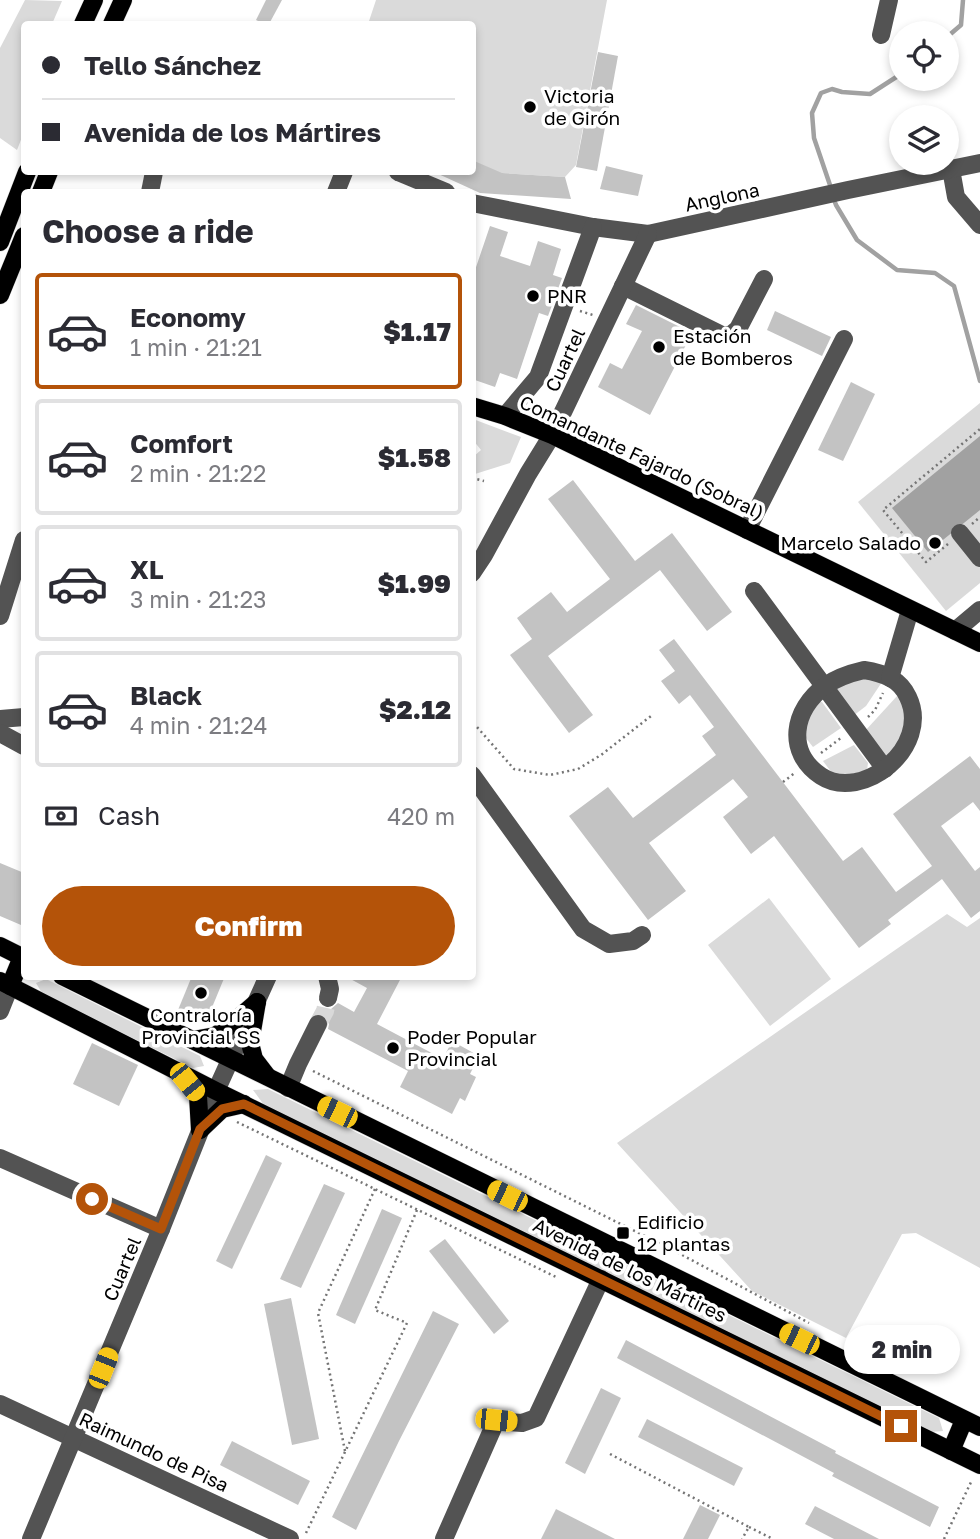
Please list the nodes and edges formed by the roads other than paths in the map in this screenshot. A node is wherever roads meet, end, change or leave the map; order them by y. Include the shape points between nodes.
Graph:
1 (94, 0) edge
2 (123, 0) edge
3 (889, 0) edge
4 (84, 21) edge
5 (113, 21) edge
6 (881, 35) dead end
7 (980, 163) edge
8 (959, 167) edge
9 (26, 175) edge
10 (405, 175) edge
11 (922, 175) edge
12 (952, 175) edge
13 (439, 189) edge
14 (476, 204) edge
15 (980, 225) edge
16 (593, 227) junction
17 (649, 234) junction
18 (0, 242) edge
19 (21, 244) edge
20 (13, 265) edge
21 (764, 279) dead end
22 (623, 286) junction
23 (0, 295) edge
24 (844, 339) dead end
25 (476, 407) edge
26 (505, 416) junction
27 (552, 435) junction
28 (747, 530) junction
29 (960, 533) road end
30 (21, 550) edge
31 (980, 558) edge
32 (476, 566) edge
33 (754, 591) dead end
34 (910, 610) junction
35 (980, 610) edge
36 (0, 616) edge
37 (955, 631) junction
38 (980, 643) edge
39 (890, 678) junction
40 (824, 686) junction
41 (21, 717) edge
42 (0, 719) edge
43 (0, 733) edge
44 (21, 744) edge
45 (885, 769) junction
46 (476, 781) edge
47 (642, 935) dead end
48 (0, 946) edge
49 (21, 954) edge
50 (21, 960) edge
51 (70, 980) edge
52 (266, 980) edge
53 (328, 980) edge
54 (5, 984) edge
55 (328, 998) tunnel mouth
56 (257, 1002) junction
57 (0, 1011) edge
58 (318, 1024) tunnel mouth
59 (193, 1040) junction
60 (231, 1059) junction
61 (176, 1069) junction
62 (270, 1079) junction
63 (288, 1088) junction
64 (216, 1091) junction
65 (244, 1104) junction
66 (200, 1129) junction
67 (0, 1158) edge
68 (161, 1229) junction
69 (601, 1279) junction
70 (0, 1404) edge
71 (972, 1423) edge
72 (73, 1438) junction
73 (951, 1451) junction
74 (976, 1472) edge
75 (266, 1534) edge
76 (31, 1539) edge
77 (289, 1539) edge
78 (444, 1539) edge

1 - 4 main road
2 - 5 main road
3 - 6 street
7 - 8 street, Anglona
9 - 18 main road
10 - 13 street
11 - 17 street, Anglona
12 - 15 street via 956,197
14 - 16 street, Anglona
16 - 17 street, Anglona
16 - 26 street via 538,377
17 - 22 street, Cuartel
19 - 20 main road
20 - 23 main road
21 - 22 street via 738,329 729,336
22 - 27 street, Cuartel
24 - 28 street
25 - 26 main road, Comandante Fajardo (Sobral)
26 - 27 main road, Comandante Fajardo (Sobral)
27 - 28 main road, Comandante Fajardo (Sobral)
27 - 32 street, Cuartel
28 - 34 main road, Comandante Fajardo (Sobral)
29 - 31 street
30 - 36 street
33 - 40 street
34 - 37 main road, Comandante Fajardo (Sobral)
34 - 39 street
35 - 37 street
37 - 38 main road, Comandante Fajardo (Sobral)
39 - 40 street via 864,670
39 - 45 street via 905,691 914,721 904,750
40 - 45 street
40 - 45 street via 804,709 798,724 797,740 811,769 840,783 856,782
41 - 42 street
43 - 44 street
46 - 47 street via 583,929 609,944
48 - 49 main road
50 - 54 main road
51 - 59 main road, Avenida de los Mártires
52 - 56 street, Cuartel
53 - 55 street
54 - 57 street
54 - 61 main road, Avenida de los Mártires
56 - 59 main road via 215,1036
56 - 60 street, Cuartel
56 - 62 main road via 250,1043 254,1059
58 - 63 street
59 - 60 main road, Avenida de los Mártires
60 - 62 main road, Avenida de los Mártires
60 - 64 street, Cuartel
61 - 64 main road, Avenida de los Mártires
61 - 66 main road via 198,1096
62 - 63 main road, Avenida de los Mártires
63 - 71 main road, Avenida de los Mártires
64 - 65 main road, Avenida de los Mártires
64 - 66 street, Cuartel
65 - 66 main road via 222,1109
65 - 69 main road, Avenida de los Mártires
66 - 68 street, Cuartel
67 - 68 street
68 - 72 street, Cuartel
69 - 73 main road, Avenida de los Mártires
69 - 78 street via 536,1418 522,1423 496,1420
70 - 72 street, Raimundo de Pisa
71 - 73 main road
72 - 75 street, Raimundo de Pisa
72 - 76 street, Cuartel
73 - 74 main road, Avenida de los Mártires
75 - 77 street, Raimundo de Pisa

